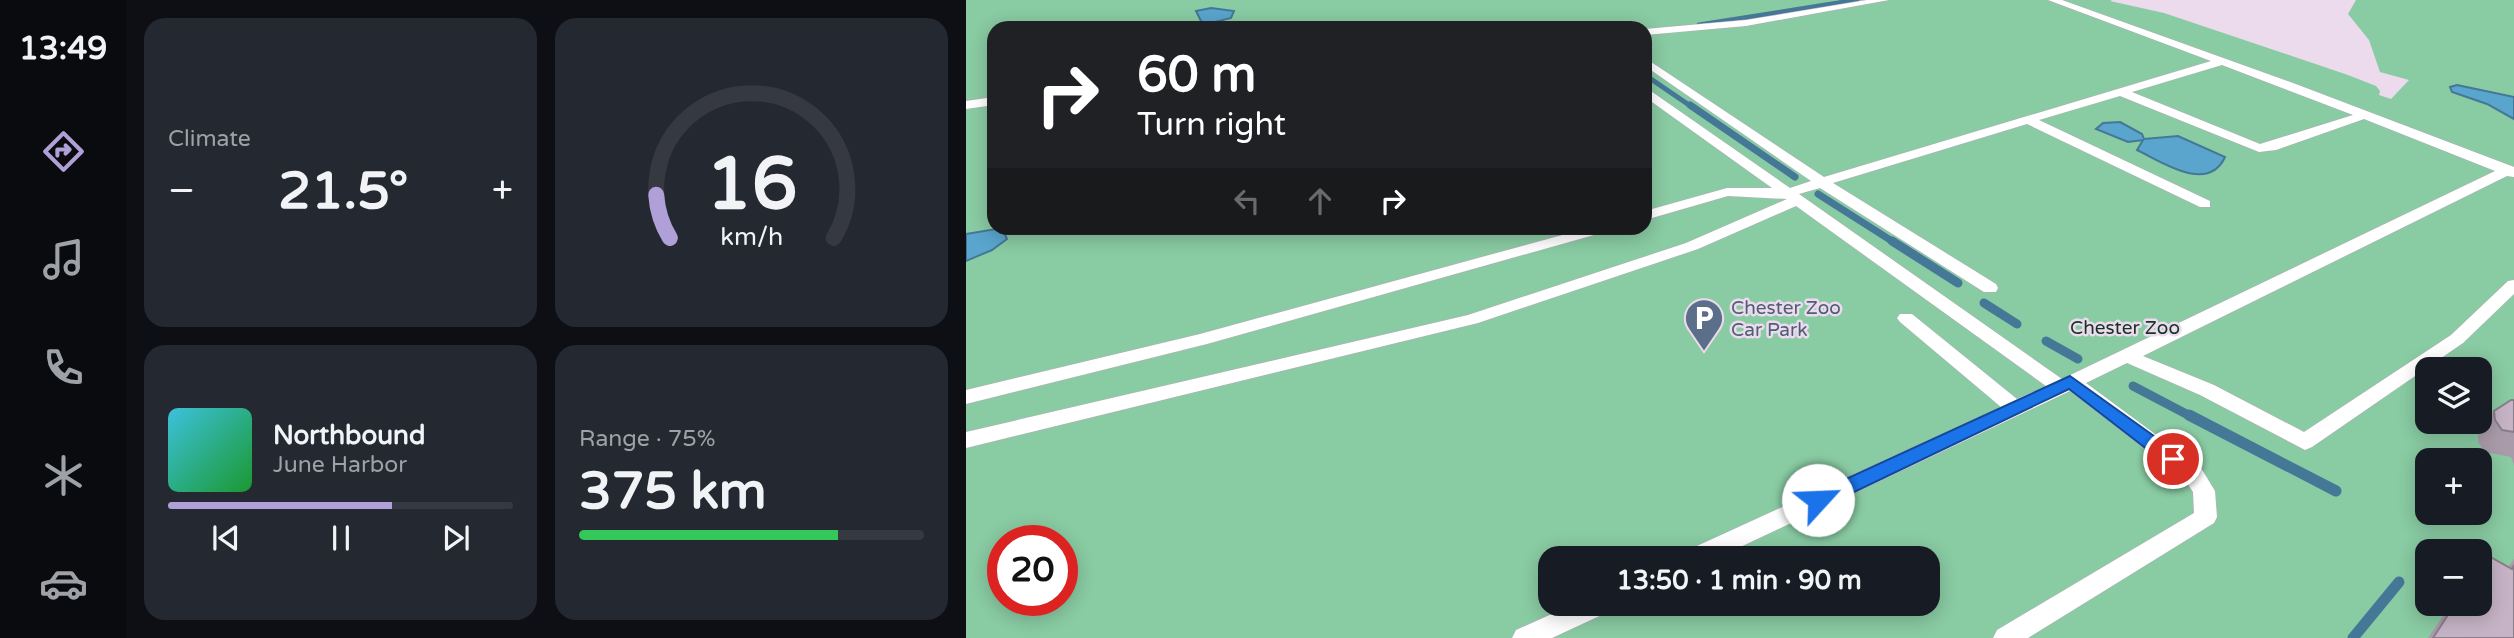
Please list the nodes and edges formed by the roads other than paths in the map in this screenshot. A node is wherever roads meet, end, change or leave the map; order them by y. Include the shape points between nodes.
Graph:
1 (1884, 0) edge
2 (2053, 0) edge
3 (1652, 31) edge
4 (2222, 61) junction
5 (1652, 66) edge
6 (2121, 92) junction
7 (1652, 96) edge
8 (987, 102) edge
9 (966, 105) edge
10 (2364, 114) junction
11 (2028, 120) junction
12 (2511, 172) edge
13 (1821, 182) junction
14 (1792, 197) junction
15 (2205, 204) dead end
16 (1652, 214) edge
17 (1578, 235) edge
18 (2514, 285) edge
19 (1990, 288) dead end
20 (1906, 318) dead end
21 (2127, 356) junction
22 (2065, 384) junction
23 (966, 397) edge
24 (2014, 407) junction
25 (966, 440) edge
26 (1719, 546) edge
27 (1572, 616) edge
28 (1525, 638) edge
29 (2006, 638) edge

1 - 3 lane via 1746,23
2 - 4 lane
4 - 6 lane
4 - 10 lane
5 - 13 lane
6 - 10 lane via 2259,148
6 - 11 lane
7 - 14 lane
8 - 9 lane
10 - 12 lane
11 - 13 lane
11 - 15 lane
12 - 21 lane
13 - 14 lane
13 - 19 lane
14 - 16 lane via 1727,192
14 - 22 lane
14 - 25 lane via 1692,246 1472,319
17 - 23 lane via 1201,340
18 - 21 lane via 2457,339 2305,442 2207,390
20 - 24 lane
21 - 22 lane
22 - 24 lane
22 - 29 lane via 2193,474 2204,491 2206,517
24 - 26 lane
27 - 28 lane

